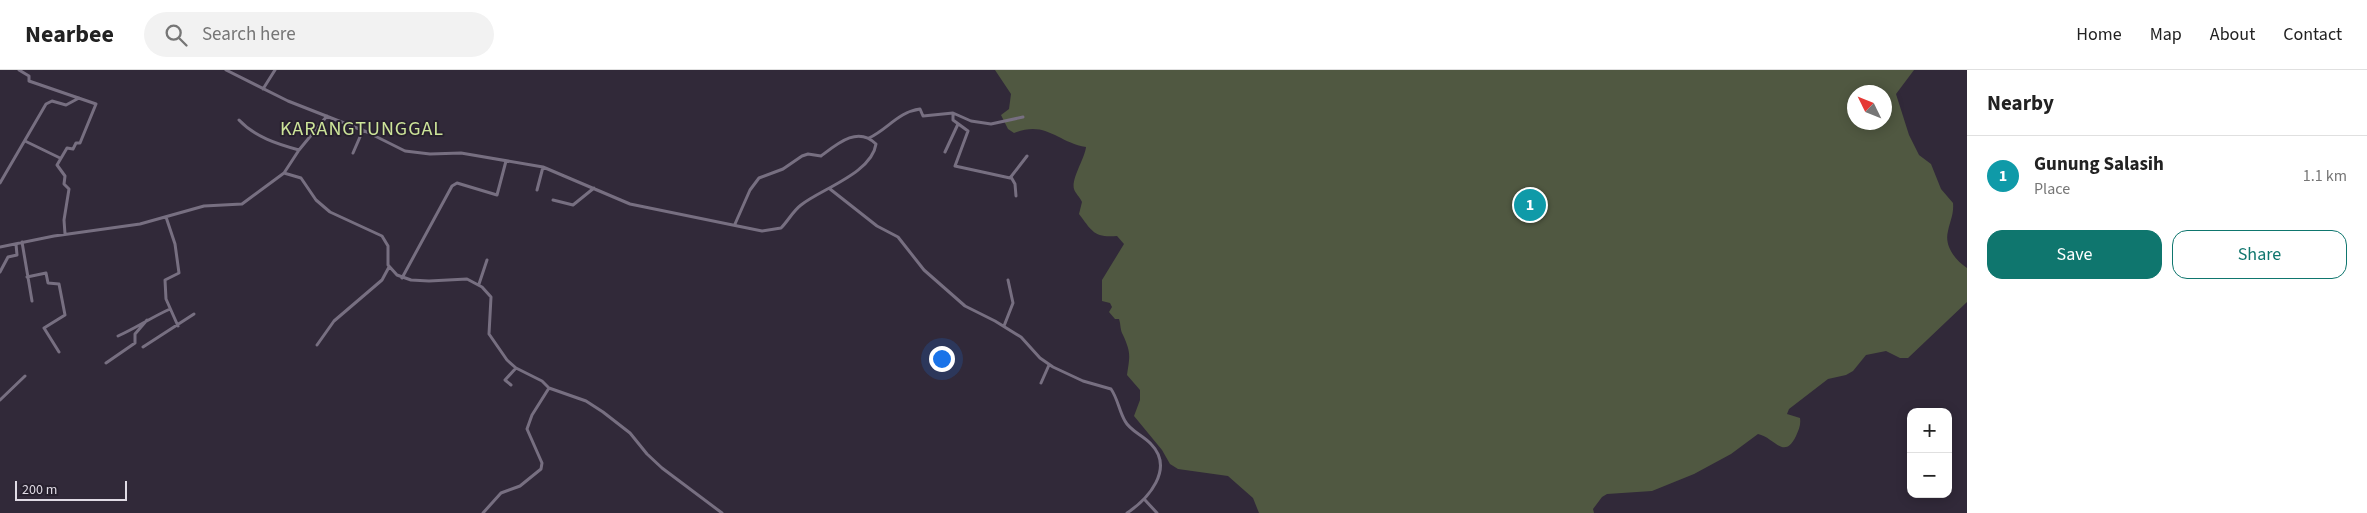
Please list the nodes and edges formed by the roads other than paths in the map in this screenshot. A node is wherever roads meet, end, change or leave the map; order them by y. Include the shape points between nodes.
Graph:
1 (19, 70) edge
2 (226, 70) edge
3 (275, 70) edge
4 (263, 89) junction
5 (80, 98) junction
6 (953, 113) junction
7 (327, 116) junction
8 (1023, 117) dead end
9 (239, 120) dead end
10 (958, 124) junction
11 (363, 130) junction
12 (869, 138) junction
13 (25, 141) junction
14 (299, 150) junction
15 (945, 152) dead end
16 (353, 153) dead end
17 (1027, 156) dead end
18 (60, 158) junction
19 (506, 161) junction
20 (543, 167) junction
21 (284, 173) junction
22 (1011, 178) junction
23 (0, 183) edge
24 (594, 188) junction
25 (537, 190) dead end
26 (830, 190) junction
27 (1016, 196) dead end
28 (553, 200) dead end
29 (166, 217) junction
30 (735, 224) junction
31 (65, 234) junction
32 (22, 242) junction
33 (16, 244) junction
34 (0, 247) edge
35 (487, 260) dead end
36 (389, 267) junction
37 (0, 272) edge
38 (27, 277) junction
39 (402, 278) junction
40 (1008, 280) dead end
41 (478, 284) junction
42 (32, 301) dead end
43 (170, 309) junction
44 (194, 314) dead end
45 (146, 320) junction
46 (178, 326) junction
47 (1004, 326) junction
48 (118, 336) dead end
49 (318, 345) dead end
50 (143, 348) dead end
51 (59, 352) dead end
52 (106, 362) dead end
53 (1049, 365) junction
54 (516, 368) junction
55 (26, 376) dead end
56 (1041, 383) dead end
57 (511, 386) dead end
58 (549, 388) junction
59 (0, 400) edge
60 (1145, 500) junction
61 (483, 513) edge
62 (722, 513) edge
63 (1127, 513) edge
64 (1157, 513) edge

1 - 5 street via 29,76 29,82
2 - 4 street
3 - 4 street
4 - 7 street
5 - 13 street via 69,104 47,103
5 - 18 street via 96,106 80,144 76,143 73,149 67,148
6 - 8 street via 991,124
6 - 10 street via 953,120
6 - 12 street via 924,116 920,109 911,110
7 - 11 street
7 - 14 street
9 - 14 street via 266,139
10 - 15 street
10 - 22 street via 968,131 955,166
11 - 16 street
11 - 19 street via 405,151 461,153
12 - 26 street via 877,145 873,153
12 - 30 street via 849,138 821,156 802,156 783,169 759,178
13 - 18 street
13 - 23 street
14 - 21 street
17 - 22 street
18 - 31 street via 57,165 69,189
19 - 20 street
19 - 39 street via 496,195 457,184 452,186
20 - 24 street
20 - 25 street
21 - 29 street via 242,204 204,206
21 - 36 street via 300,177 316,200 330,212 382,236 388,246
22 - 27 street
24 - 28 street via 573,205
24 - 30 street via 630,204
26 - 30 street via 820,192 802,204 778,230 762,231
26 - 47 street via 877,226 898,237 924,270 965,306
29 - 31 street via 140,224
29 - 43 street via 175,244 179,273 165,280 165,295
31 - 32 street
32 - 33 street
32 - 38 street
33 - 34 street
33 - 37 street via 17,256 8,257
35 - 41 street
36 - 39 street
36 - 49 street via 382,280 334,321
38 - 42 street
38 - 51 street via 46,273 48,282 59,284 66,314 44,328
39 - 41 street via 429,281 467,279
40 - 47 street via 1013,303
41 - 54 street via 490,297 488,326 491,339
43 - 45 street
43 - 46 street
44 - 46 street
45 - 48 street
45 - 52 street via 135,334 136,342
46 - 50 street
47 - 53 street
53 - 56 street
53 - 60 street via 1083,381 1109,388 1124,421 1153,447 1158,458 1159,475
54 - 57 street via 505,380
54 - 58 street
55 - 59 street
58 - 61 street via 527,429 542,463 541,469 520,486 501,493
58 - 62 street via 586,401 603,412 630,433 655,462
60 - 63 street
60 - 64 street

